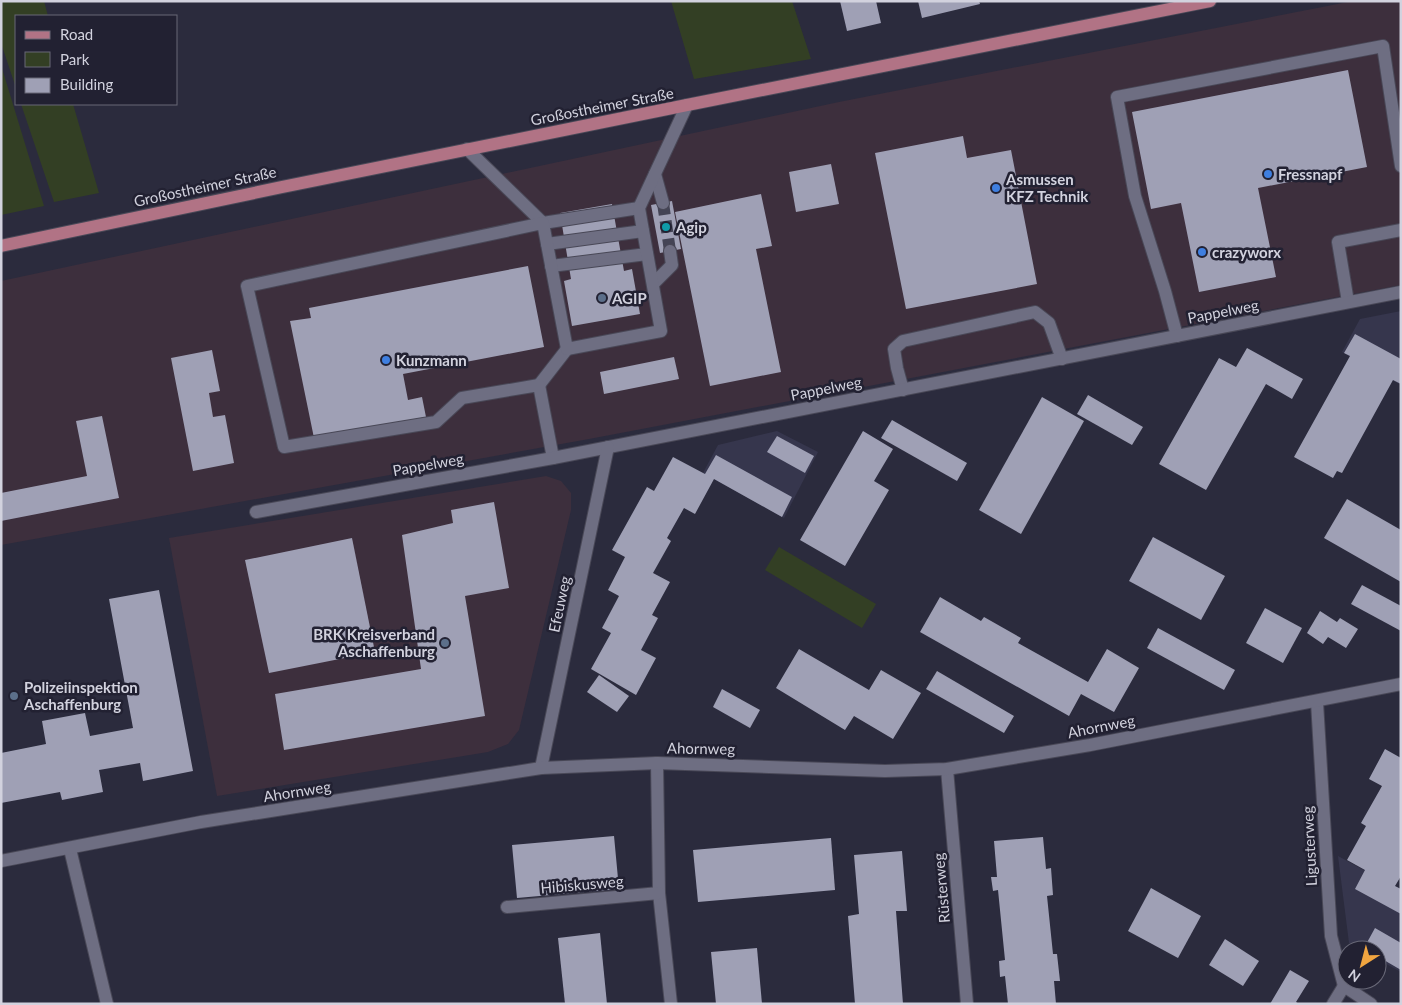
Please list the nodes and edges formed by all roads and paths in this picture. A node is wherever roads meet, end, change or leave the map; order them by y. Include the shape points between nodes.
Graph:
1 (1210, 1) edge
2 (687, 106) junction
3 (467, 149) junction
4 (1401, 166) edge
5 (655, 174) junction
6 (662, 203) tunnel mouth
7 (639, 208) junction
8 (543, 223) junction
9 (1401, 230) edge
10 (643, 231) junction
11 (547, 244) junction
12 (1, 246) edge
13 (670, 251) tunnel mouth
14 (648, 254) junction
15 (551, 266) junction
16 (653, 284) junction
17 (1401, 292) edge
18 (1348, 302) junction
19 (1177, 336) junction
20 (567, 349) junction
21 (1062, 359) junction
22 (539, 385) junction
23 (903, 390) junction
24 (608, 447) junction
25 (553, 458) junction
26 (256, 512) dead end
27 (1401, 684) edge
28 (1317, 702) junction
29 (657, 763) junction
30 (541, 768) junction
31 (947, 769) junction
32 (70, 849) junction
33 (1, 861) edge
34 (659, 893) junction
35 (507, 907) dead end
36 (1337, 959) edge
37 (1341, 990) edge
38 (1350, 990) edge
39 (107, 1004) edge
40 (671, 1004) edge
41 (967, 1004) edge
42 (1332, 1004) edge
43 (1370, 1004) edge

1 - 2 main road, Großostheimer Straße
2 - 3 main road, Großostheimer Straße
2 - 5 street
3 - 8 street
3 - 12 main road, Großostheimer Straße
4 - 19 street via 1383,46 1117,96 1135,196
5 - 6 street
5 - 7 street
7 - 8 street
7 - 10 street
8 - 11 street
8 - 22 street via 247,286 284,447 436,422 462,398
9 - 18 street via 1338,242
10 - 11 street
10 - 14 street
11 - 15 street
13 - 16 street via 672,265
14 - 15 street
14 - 16 street
15 - 20 street
16 - 20 street via 661,331
17 - 18 street, Pappelweg
18 - 19 street, Pappelweg
19 - 21 street, Pappelweg
20 - 22 street
21 - 23 street, Pappelweg
21 - 23 street via 1049,323 1035,312 903,341 894,350
22 - 25 street
23 - 24 street, Pappelweg
24 - 25 street, Pappelweg
24 - 30 street, Efeuweg
25 - 26 street, Pappelweg
27 - 28 street, Ahornweg
28 - 31 street, Ahornweg
28 - 36 street, Ligusterweg via 1331,936
29 - 30 street, Ahornweg
29 - 31 street, Ahornweg via 885,771
29 - 34 street
30 - 32 street, Ahornweg via 201,822
31 - 41 street, Rüsterweg
32 - 33 street, Ahornweg
32 - 39 street
34 - 35 street, Hibiskusweg
34 - 40 street
37 - 42 street
38 - 43 street

